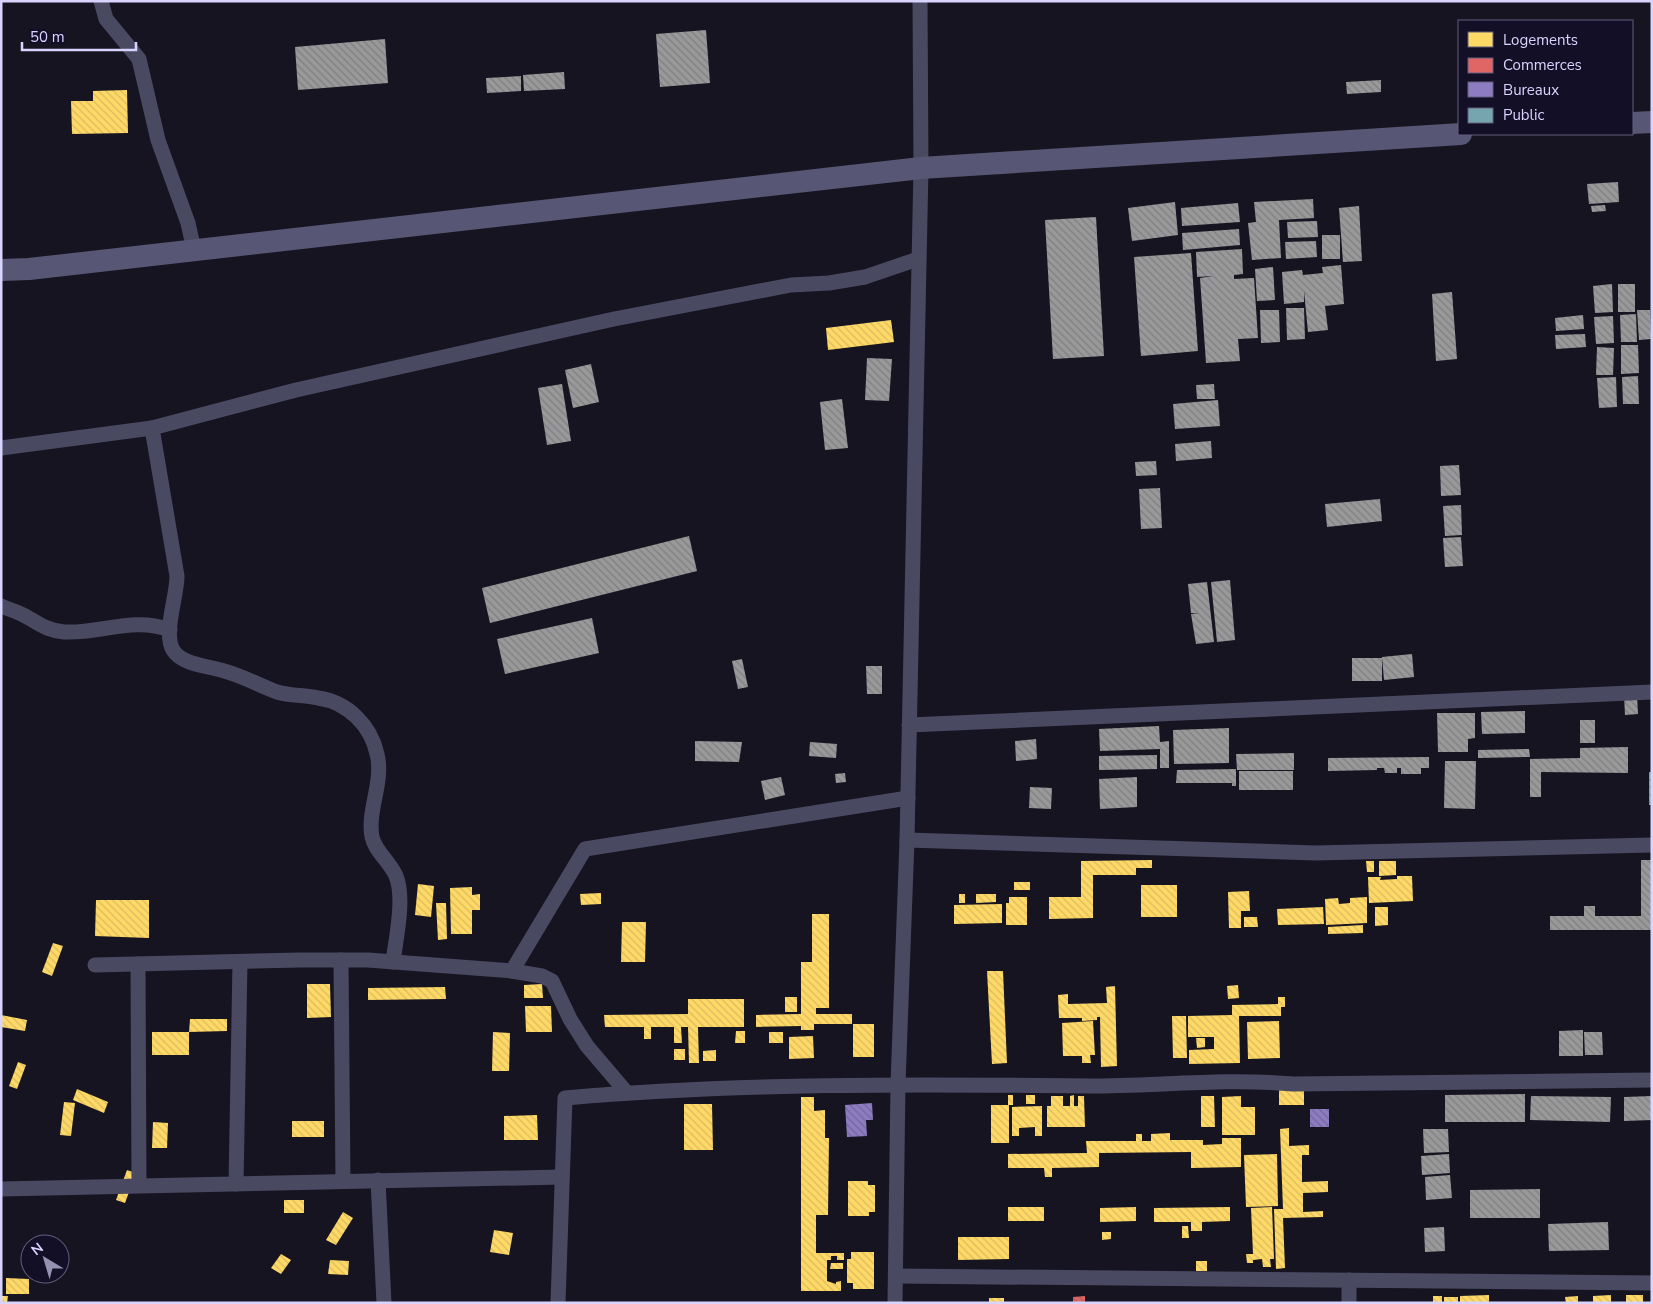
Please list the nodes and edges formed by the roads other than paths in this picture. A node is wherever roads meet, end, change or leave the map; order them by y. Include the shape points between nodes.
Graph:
1 (101, 1) edge
2 (920, 1) edge
3 (1652, 122) edge
4 (1633, 123) edge
5 (1458, 134) edge
6 (921, 168) junction
7 (194, 250) junction
8 (918, 259) junction
9 (1, 270) edge
10 (152, 428) junction
11 (1, 448) edge
12 (1, 606) edge
13 (170, 630) junction
14 (1652, 692) edge
15 (909, 725) junction
16 (908, 798) junction
17 (907, 840) junction
18 (1652, 845) edge
19 (341, 960) junction
20 (240, 962) junction
21 (393, 962) junction
22 (138, 964) junction
23 (95, 965) dead end
24 (512, 971) junction
25 (1652, 1080) edge
26 (898, 1084) junction
27 (627, 1093) junction
28 (562, 1177) junction
29 (378, 1180) junction
30 (343, 1181) junction
31 (236, 1184) junction
32 (139, 1186) junction
33 (1, 1188) edge
34 (896, 1276) junction
35 (1350, 1280) junction
36 (1652, 1283) edge
37 (384, 1303) edge
38 (558, 1303) edge
39 (895, 1303) edge
40 (1350, 1303) edge

1 - 7 street via 106,19 138,59 158,140 188,223
2 - 6 street
3 - 4 street
5 - 6 street
6 - 7 street
6 - 8 street
7 - 9 street
8 - 10 street via 865,277 791,285 614,319 296,390
8 - 15 street
10 - 11 street
10 - 13 street via 177,576
12 - 13 street via 46,629 65,632 141,623 156,624
13 - 21 street via 170,644 181,658 234,673 278,692 339,704 365,725 378,755 372,838 396,877 398,889
14 - 15 street
15 - 16 street
16 - 17 street
16 - 24 street via 585,849
17 - 18 street via 1316,853
17 - 26 street
19 - 20 street
19 - 21 street
19 - 30 street
20 - 22 street
20 - 31 street
21 - 24 street
22 - 23 street
22 - 32 street
24 - 27 street via 552,981 587,1046
25 - 26 street via 1293,1084 1235,1081 1139,1086
26 - 27 street
26 - 34 street
27 - 28 street via 565,1098
28 - 29 street
28 - 38 street
29 - 30 street
29 - 37 street
30 - 31 street
31 - 32 street
32 - 33 street
34 - 35 street
34 - 39 street
35 - 36 street
35 - 40 street

